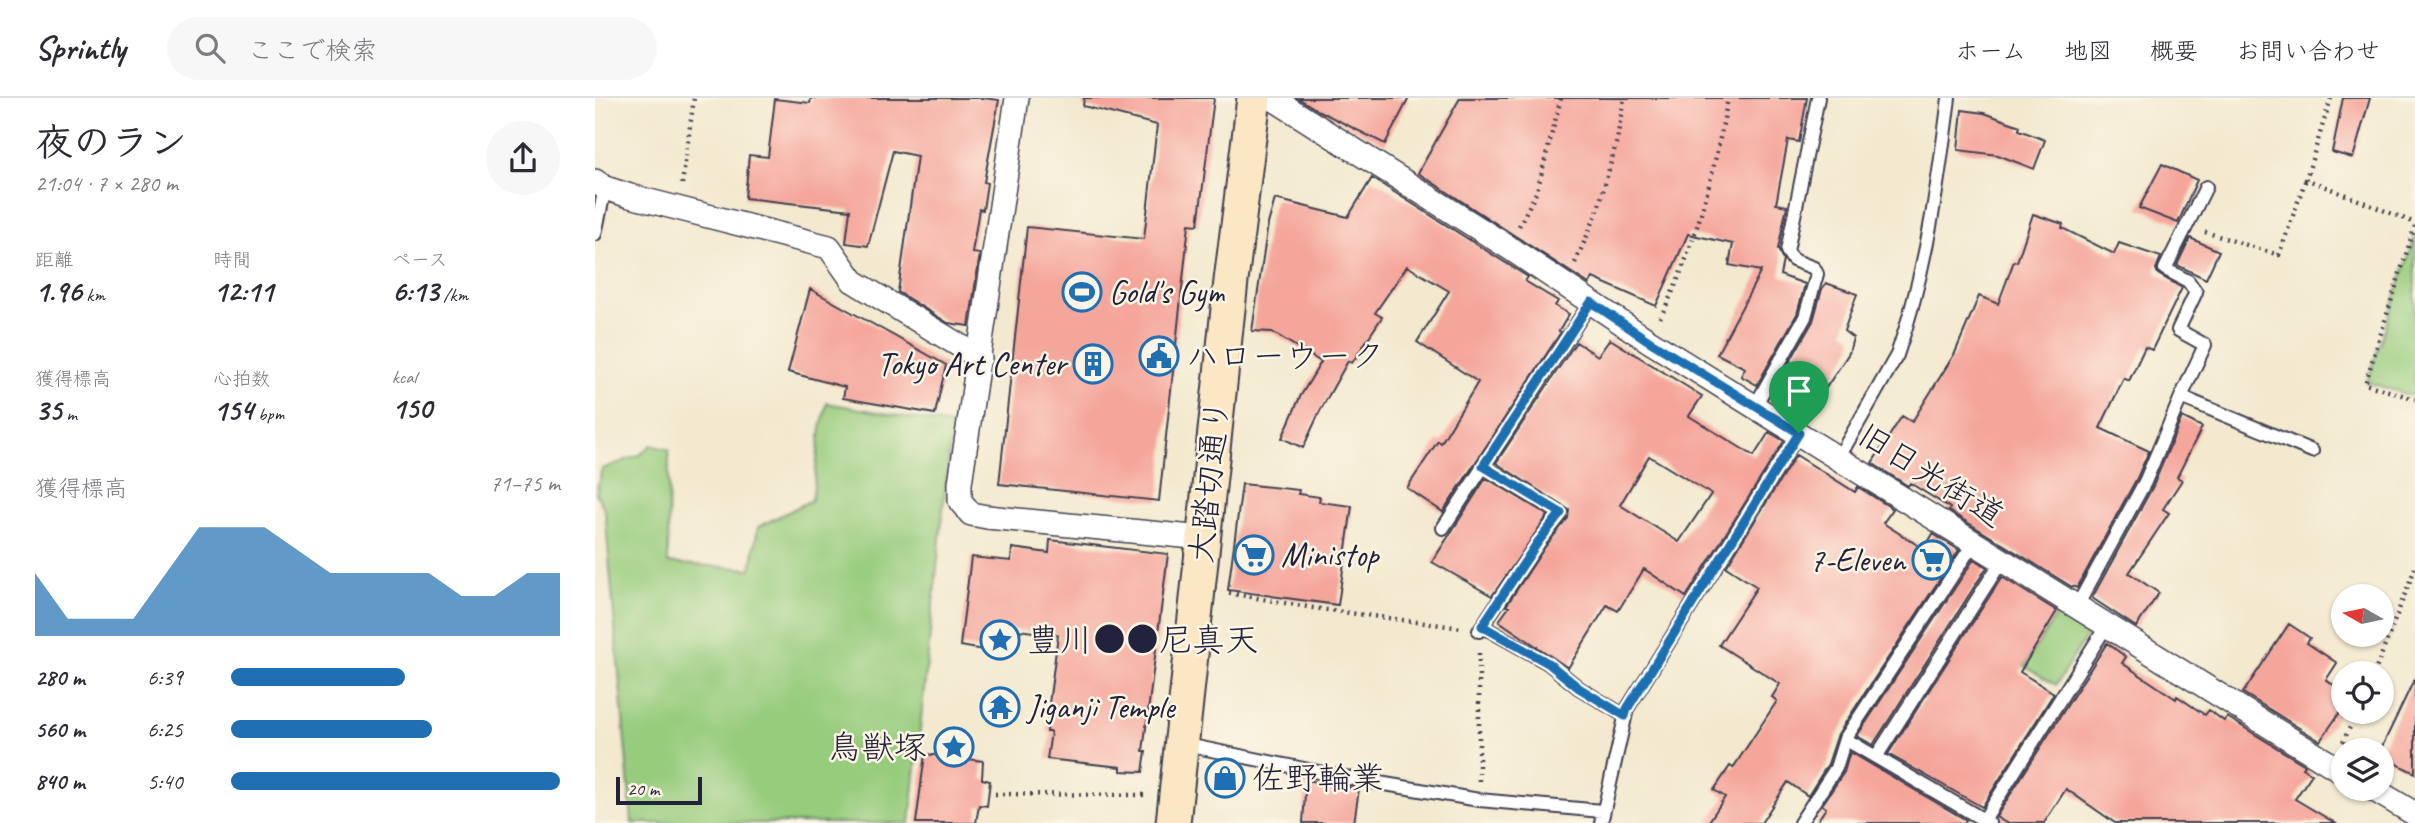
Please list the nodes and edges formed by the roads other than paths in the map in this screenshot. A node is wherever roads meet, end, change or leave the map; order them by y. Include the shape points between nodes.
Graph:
1 (1017, 98) edge
2 (1254, 98) edge
3 (1272, 98) edge
4 (1818, 98) edge
5 (1949, 98) edge
6 (600, 184) edge
7 (2206, 187) dead end
8 (595, 234) edge
9 (1591, 302) junction
10 (980, 358) junction
11 (2181, 397) junction
12 (1755, 406) junction
13 (1799, 433) junction
14 (2312, 451) dead end
15 (1839, 457) junction
16 (1483, 466) junction
17 (1443, 528) dead end
18 (1203, 538) junction
19 (1975, 541) junction
20 (2003, 559) junction
21 (2077, 606) junction
22 (2107, 625) junction
23 (1625, 716) junction
24 (1845, 740) junction
25 (1181, 744) junction
26 (1876, 757) junction
27 (2331, 765) edge
28 (2393, 801) edge
29 (2415, 814) edge
30 (1601, 817) edge
31 (1985, 822) edge
32 (1173, 823) edge
33 (1800, 823) edge

1 - 10 street
2 - 18 street, 大踏切通り
3 - 9 street, 旧日光街道
4 - 12 lane via 1787,251 1817,274 1805,317
5 - 15 lane via 1934,211 1902,342
6 - 8 lane
6 - 10 street via 630,196 829,247 853,281
7 - 11 lane via 2165,269 2188,281 2196,292 2178,330 2205,345
9 - 12 street, 旧日光街道
9 - 16 lane
10 - 18 street via 960,483 960,501 971,514
11 - 14 lane
11 - 21 lane via 2144,482
12 - 13 street, 旧日光街道
13 - 15 street, 旧日光街道
13 - 23 lane
15 - 19 street, 旧日光街道
16 - 17 lane
16 - 23 lane via 1561,513 1481,629 1548,663
18 - 25 street, 大踏切通り
19 - 20 street, 旧日光街道
19 - 24 lane
20 - 21 street, 旧日光街道
20 - 26 lane
21 - 22 street, 旧日光街道
22 - 27 street, 旧日光街道
22 - 31 lane
23 - 30 lane
24 - 26 lane
24 - 33 lane via 1836,768
25 - 30 lane via 1338,776
25 - 32 street, 大踏切通り
26 - 31 lane
28 - 29 street

